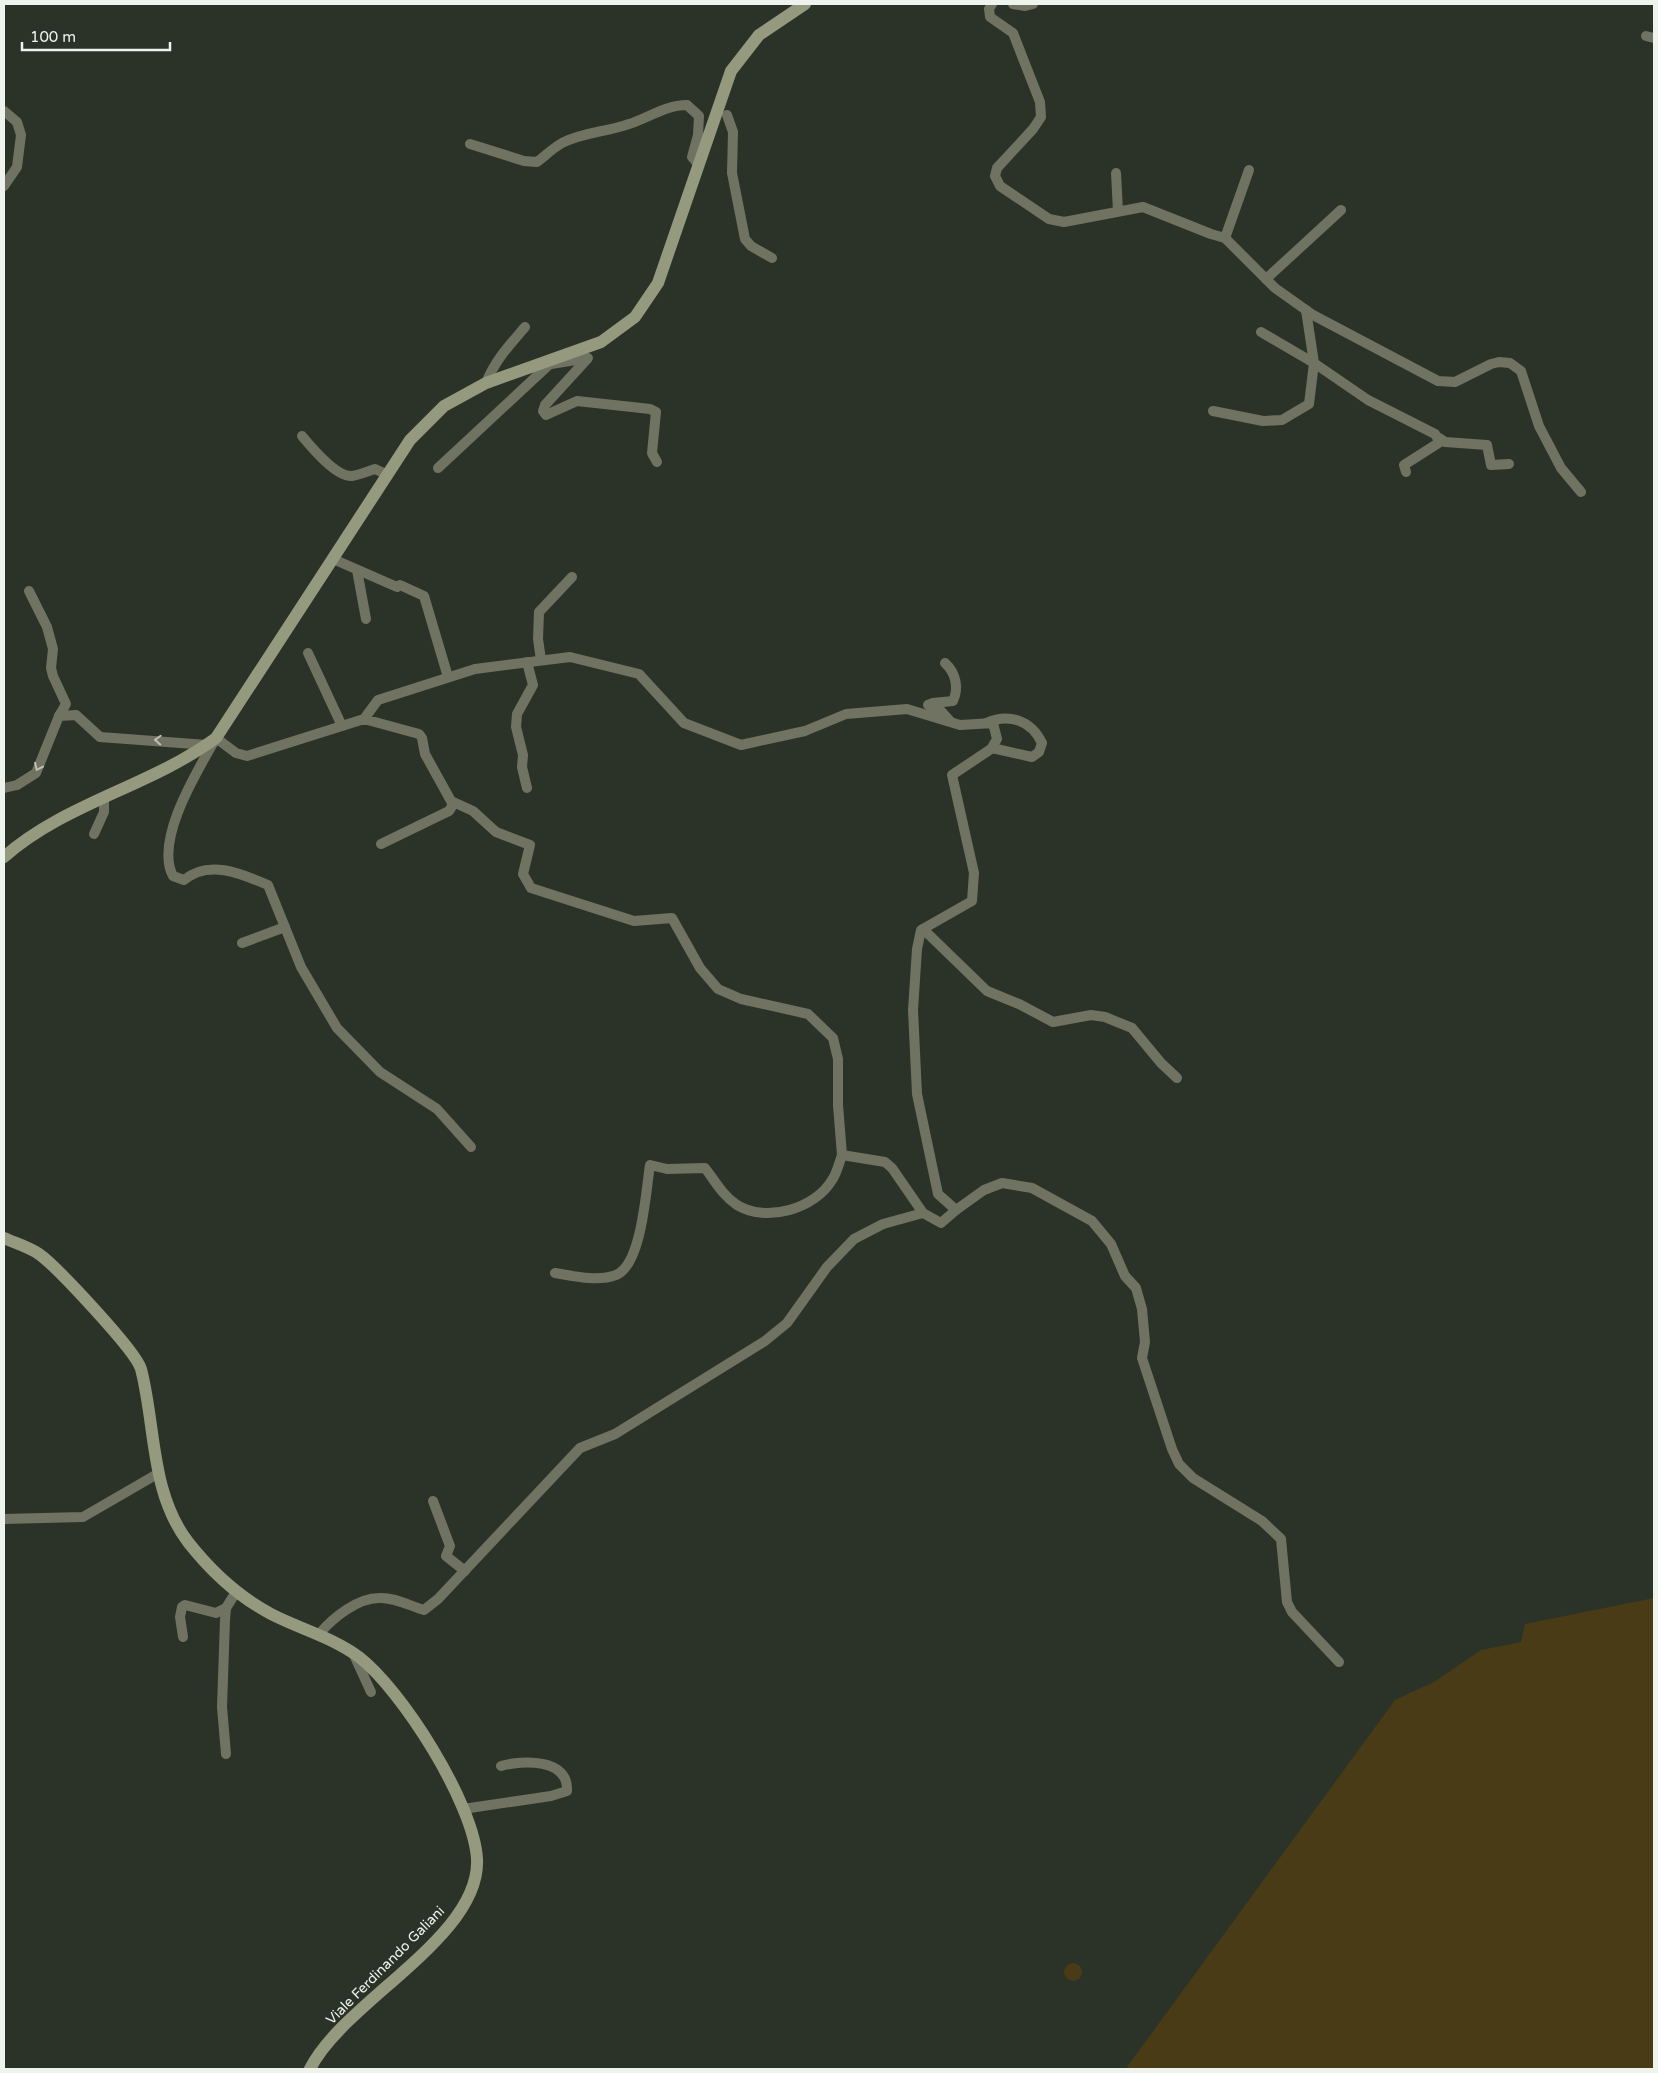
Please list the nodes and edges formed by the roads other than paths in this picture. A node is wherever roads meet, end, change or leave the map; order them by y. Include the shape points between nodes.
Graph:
1 (805, 4) edge
2 (992, 4) edge
3 (1013, 4) edge
4 (1033, 4) edge
5 (4, 111) edge
6 (728, 115) dead end
7 (470, 144) dead end
8 (699, 165) junction
9 (1249, 170) dead end
10 (1116, 173) dead end
11 (4, 186) edge
12 (1341, 210) dead end
13 (1118, 211) junction
14 (1225, 238) junction
15 (772, 258) dead end
16 (1266, 279) junction
17 (1306, 310) junction
18 (525, 327) dead end
19 (1261, 332) dead end
20 (554, 361) junction
21 (1314, 363) junction
22 (486, 383) junction
23 (1214, 411) dead end
24 (302, 436) dead end
25 (1439, 438) junction
26 (656, 462) dead end
27 (1509, 464) dead end
28 (438, 468) dead end
29 (1406, 472) dead end
30 (388, 475) junction
31 (1582, 492) dead end
32 (333, 559) junction
33 (357, 570) junction
34 (572, 576) dead end
35 (29, 591) dead end
36 (366, 619) dead end
37 (308, 652) dead end
38 (541, 660) junction
39 (527, 662) junction
40 (945, 663) dead end
41 (448, 677) junction
42 (59, 716) junction
43 (364, 719) junction
44 (952, 723) junction
45 (986, 723) junction
46 (342, 726) junction
47 (212, 741) junction
48 (992, 748) junction
49 (4, 788) edge
50 (527, 788) dead end
51 (104, 799) junction
52 (454, 802) junction
53 (94, 834) dead end
54 (381, 844) dead end
55 (4, 857) edge
56 (285, 926) junction
57 (923, 929) junction
58 (242, 943) dead end
59 (1177, 1078) dead end
60 (471, 1148) dead end
61 (842, 1155) junction
62 (956, 1210) junction
63 (923, 1213) junction
64 (4, 1238) edge
65 (555, 1273) dead end
66 (159, 1473) junction
67 (433, 1501) dead end
68 (4, 1518) edge
69 (465, 1571) junction
70 (236, 1592) junction
71 (226, 1608) junction
72 (320, 1633) junction
73 (182, 1637) dead end
74 (354, 1655) junction
75 (1339, 1662) dead end
76 (371, 1692) dead end
77 (226, 1754) dead end
78 (501, 1766) dead end
79 (462, 1810) junction
80 (310, 2069) edge

1 - 8 main road via 759,35 731,71
2 - 13 street via 990,16 1013,32 1040,102 1040,117 1033,129 997,168 995,176 1000,186 1049,219 1064,222
3 - 4 street
5 - 11 street via 17,122 21,135 17,167
6 - 15 street via 733,132 732,173 745,239
7 - 8 street via 537,162 562,143 629,125 679,105 687,106 699,116 692,157
8 - 20 main road via 658,283 636,317 600,342
9 - 14 street
10 - 13 street
12 - 16 street
13 - 14 street via 1142,207
14 - 16 street
16 - 17 street
17 - 21 street
17 - 31 street via 1438,381 1455,382 1491,364 1510,363 1521,371 1539,426 1562,468
18 - 22 street via 501,353
19 - 21 street
20 - 22 main road
20 - 26 street via 588,358 545,405 543,411 546,414 578,401 650,409 656,412 652,453
20 - 28 street
21 - 23 street via 1309,404 1282,420 1263,422
21 - 25 street via 1368,400
22 - 30 main road via 444,406 410,440
24 - 30 street via 324,460 343,473 351,476 376,469
25 - 27 street via 1445,442 1487,445 1491,465
25 - 29 street via 1436,446 1404,465
30 - 32 main road
32 - 33 street
32 - 47 main road
33 - 36 street
33 - 41 street via 424,596
34 - 38 street via 539,612
35 - 42 street via 47,627 53,649 51,668 66,704
37 - 46 street
38 - 39 street
38 - 44 street via 570,656 639,674 684,723 741,745 805,731 846,714 907,709
39 - 41 street via 475,669
39 - 50 street via 533,686 517,714 516,727
40 - 44 street via 956,680 956,694 953,701 933,702 928,706 941,711
41 - 43 street via 378,700
47 -> 42 street via 100,736 76,715
42 -> 49 street via 36,774
43 - 46 street
43 - 52 street via 421,735 425,754
44 - 45 street
45 - 48 street via 994,723 997,739
45 - 48 street via 1008,717 1030,727 1042,743 1032,757
46 - 47 street via 252,756 236,753
47 - 51 main road via 172,767
47 - 56 street via 171,832 168,867 173,876 184,880 195,871 233,871 268,885
48 - 57 street via 952,775 974,873 972,901
51 - 53 street via 104,812
51 - 55 main road via 51,824
52 - 54 street via 449,811
52 - 61 street via 473,811 496,832 530,845 523,874 531,888 634,921 672,918 700,968 718,989 741,999 802,1011 812,1017 833,1038 838,1059
56 - 58 street
56 - 60 street via 301,967 338,1028 380,1072 437,1109
57 - 59 street via 987,991 1053,1022 1091,1015 1132,1028
57 - 62 street via 917,949 913,1010 917,1094 938,1194
61 - 63 street via 885,1162
61 - 65 street via 833,1180 823,1191 807,1203 764,1214 750,1212 724,1195 705,1168 667,1169 650,1165 637,1244 624,1269 615,1275 588,1278
62 - 63 street via 941,1223
62 - 75 street via 984,1190 1002,1183 1032,1188 1092,1221 1111,1244 1125,1276 1136,1288 1145,1342 1142,1358 1179,1464 1193,1478 1262,1521 1281,1539 1287,1602 1292,1612
63 - 69 street via 883,1224 854,1239 827,1267 787,1323 765,1341 615,1434 580,1448
64 - 66 main road, Viale Ferdinando Galiani via 38,1254 112,1329 140,1365
66 - 68 street via 83,1516
66 - 70 main road, Viale Ferdinando Galiani via 162,1493 172,1517 188,1542
67 - 69 street via 450,1546 446,1556
69 - 72 street via 424,1610 392,1599 377,1598 344,1610
70 - 71 street
70 - 72 main road, Viale Ferdinando Galiani via 269,1613
71 - 73 street via 216,1613 189,1605 182,1607
71 - 77 street via 222,1707
72 - 74 main road, Viale Ferdinando Galiani
74 - 76 street
74 - 79 main road, Viale Ferdinando Galiani via 394,1694 449,1780
78 - 79 street via 512,1762 541,1762 563,1775 568,1783 567,1790 551,1796
79 - 80 main road, Viale Ferdinando Galiani via 477,1858 469,1894 451,1925 332,2038

